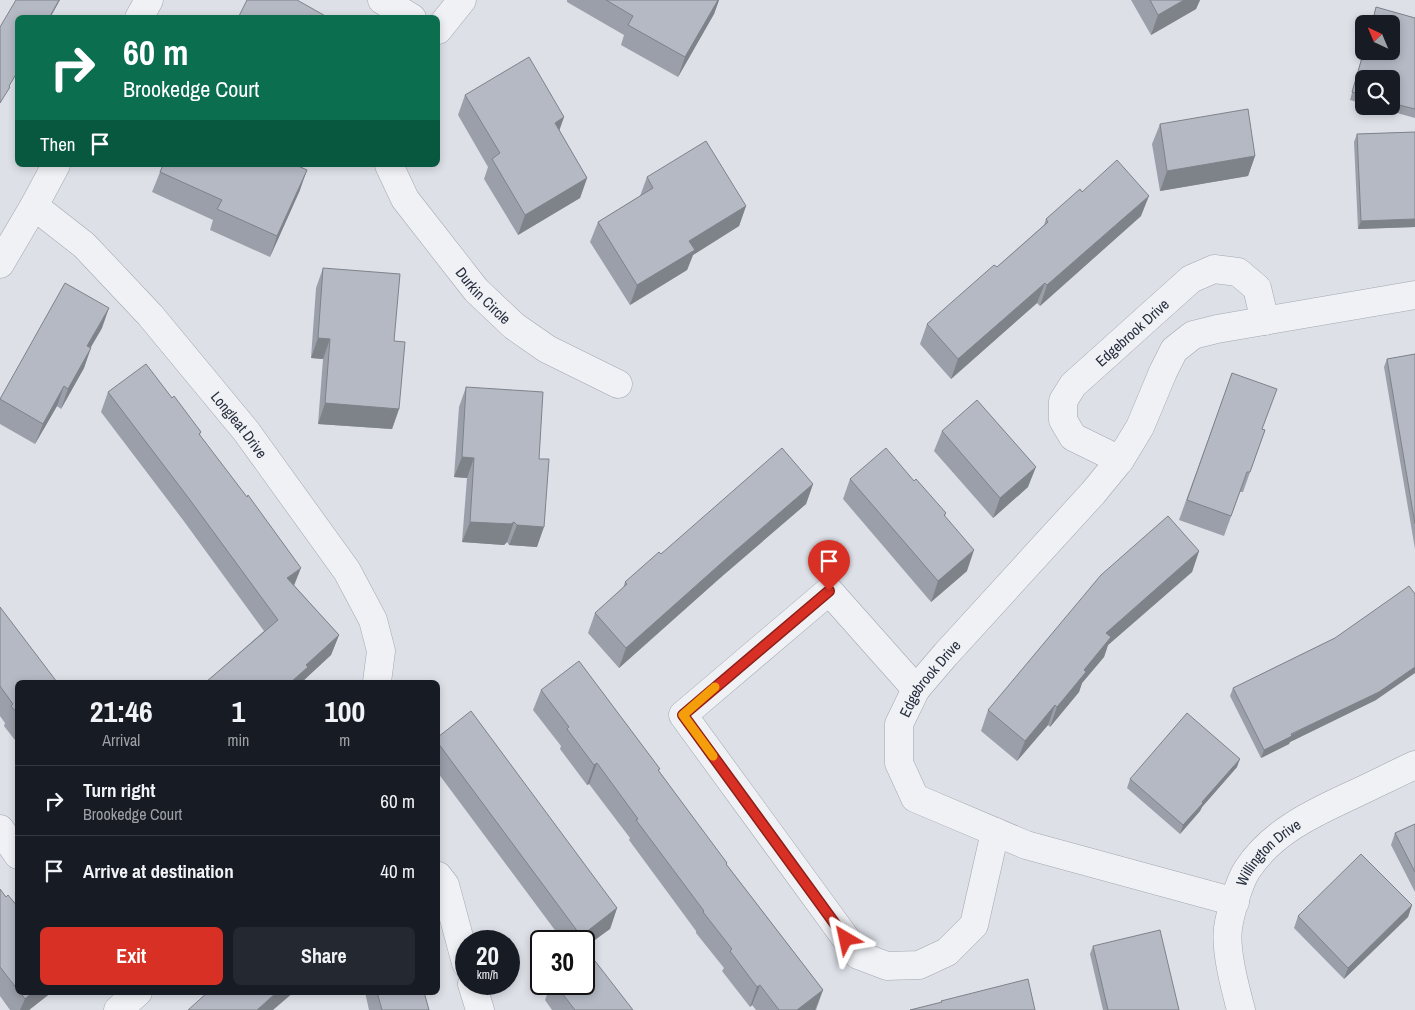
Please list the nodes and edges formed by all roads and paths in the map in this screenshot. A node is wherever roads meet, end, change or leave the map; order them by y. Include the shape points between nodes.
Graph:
1 (149, 0) edge
2 (382, 0) edge
3 (462, 0) edge
4 (141, 15) edge
5 (407, 15) edge
6 (440, 28) edge
7 (55, 167) edge
8 (390, 167) edge
9 (34, 206) junction
10 (0, 264) edge
11 (1415, 296) edge
12 (1265, 321) junction
13 (618, 384) dead end
14 (1120, 460) junction
15 (377, 680) edge
16 (916, 689) junction
17 (1415, 765) edge
18 (0, 829) edge
19 (995, 832) junction
20 (15, 851) edge
21 (440, 879) edge
22 (1235, 902) junction
23 (457, 930) edge
24 (135, 995) edge
25 (475, 995) edge
26 (118, 1010) edge
27 (480, 1010) edge
28 (1241, 1010) edge

1 - 4 street
2 - 5 street
3 - 6 street
7 - 9 street
8 - 13 street, Durkin Circle via 405,199 476,290 514,326 547,349
9 - 10 street
9 - 15 street, Longleat Drive via 84,245 150,315 246,431 347,571 373,620 380,651
11 - 12 street, Edgebrook Drive
12 - 14 street, Edgebrook Drive via 1193,336 1174,350 1140,428
12 - 14 street, Edgebrook Drive via 1257,288 1238,272 1214,269 1191,280 1074,385 1063,401 1063,420 1073,437
14 - 16 street, Edgebrook Drive
16 - 19 street, Edgebrook Drive via 899,724 899,763 915,798
16 - 19 street via 829,591 683,715 858,955 887,966 919,965 948,952 974,925
17 - 22 street, Willington Drive via 1306,817 1282,833 1246,871
18 - 20 street
19 - 22 street, Edgebrook Drive via 1026,845
21 - 23 street via 445,885
22 - 28 street, Willington Drive via 1228,928 1228,952
24 - 26 street
25 - 27 street

